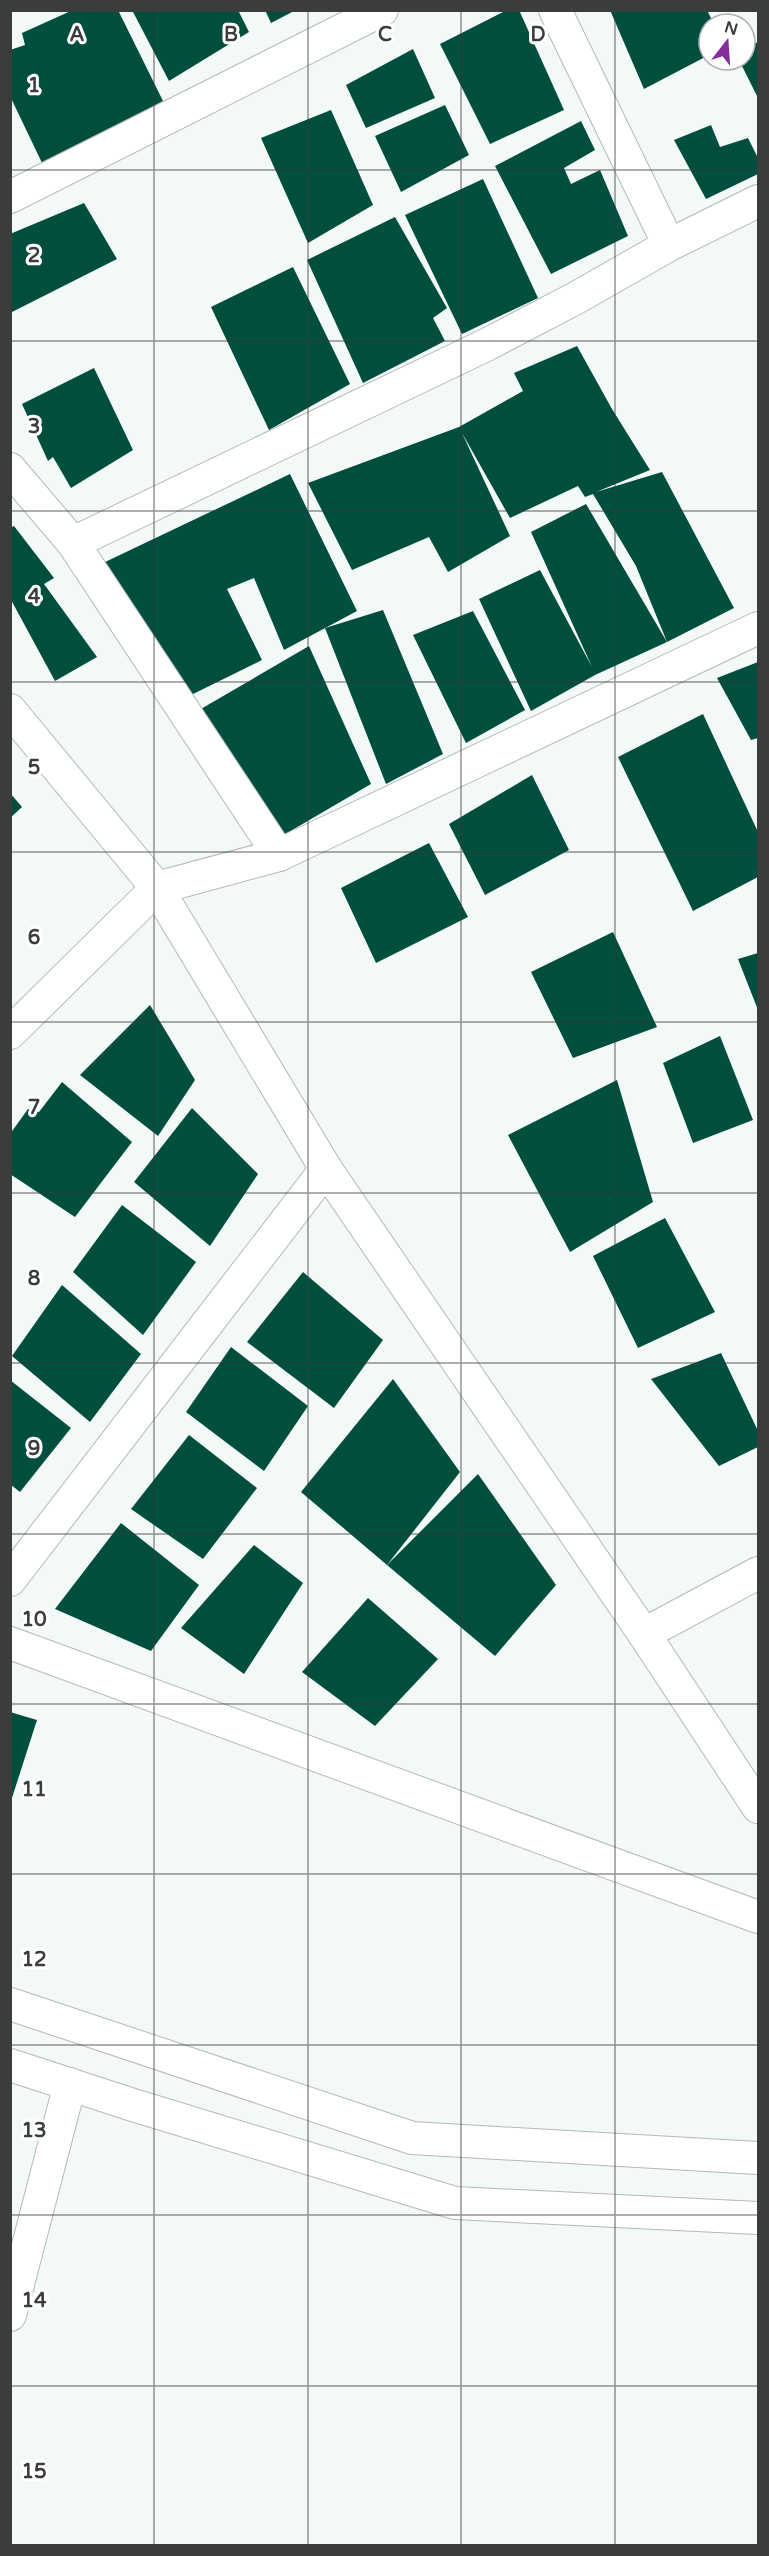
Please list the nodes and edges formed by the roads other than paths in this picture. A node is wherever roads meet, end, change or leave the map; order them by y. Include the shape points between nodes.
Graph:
1 (382, 10) edge
2 (555, 10) edge
3 (10, 197) edge
4 (759, 201) edge
5 (669, 245) junction
6 (11, 471) edge
7 (72, 543) junction
8 (759, 628) edge
9 (10, 710) edge
10 (279, 855) junction
11 (157, 888) junction
12 (10, 1033) edge
13 (326, 1169) junction
14 (759, 1573) edge
15 (10, 1580) edge
16 (644, 1634) junction
17 (10, 1643) edge
18 (759, 1807) edge
19 (759, 1917) edge
20 (10, 2004) edge
21 (10, 2065) edge
22 (70, 2084) junction
23 (759, 2158) edge
24 (759, 2218) edge
25 (10, 2315) edge

1 - 3 street
2 - 5 street
4 - 5 street
5 - 7 street via 486,345
6 - 7 street
7 - 10 street
8 - 10 street
9 - 11 street
10 - 11 street
11 - 12 street
11 - 13 street
13 - 15 street
13 - 16 street
14 - 16 street
16 - 18 street
17 - 19 street
20 - 23 street via 412,2138
21 - 22 street
22 - 24 street via 455,2204
22 - 25 street

